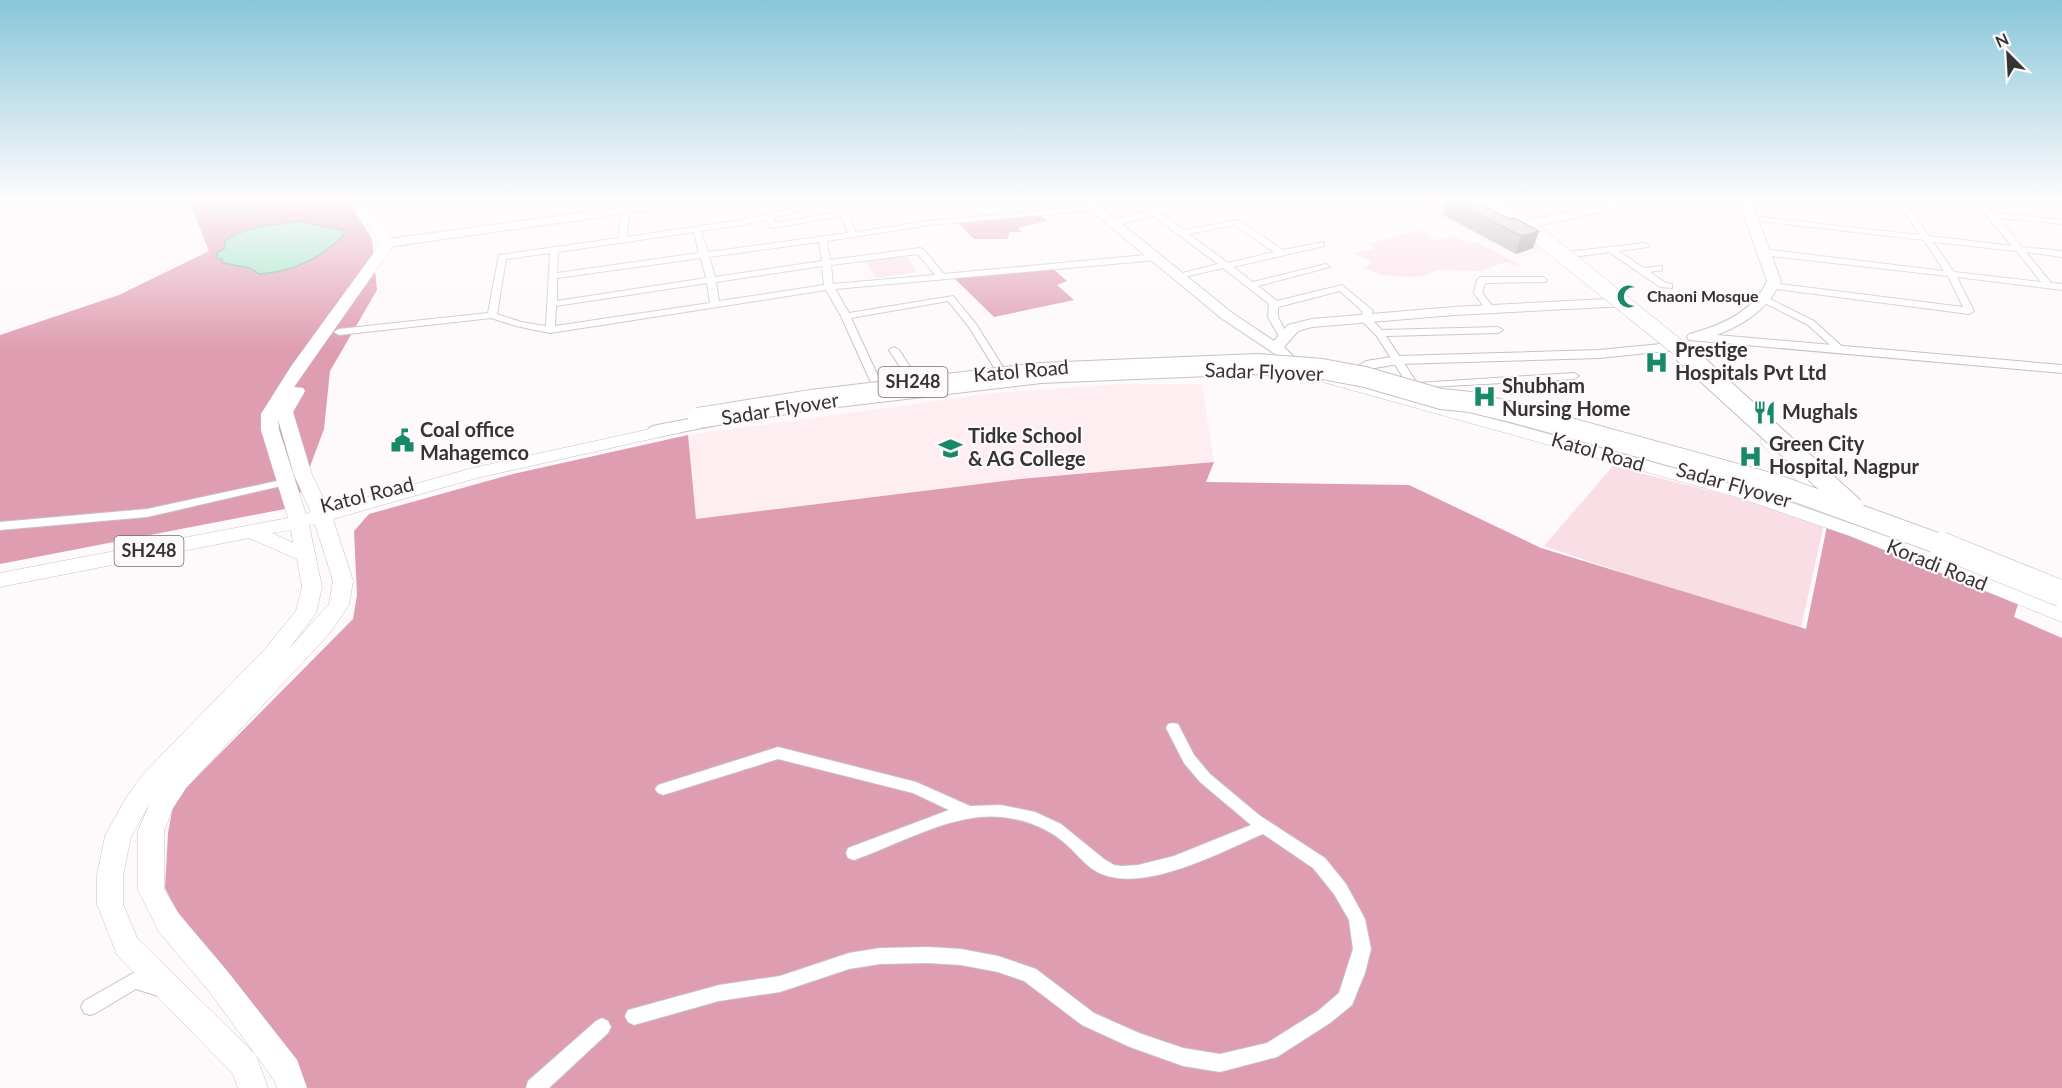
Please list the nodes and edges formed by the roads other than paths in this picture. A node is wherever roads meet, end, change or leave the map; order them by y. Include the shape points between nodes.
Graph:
1 (386, 249) edge
2 (390, 249) edge
3 (569, 249) edge
4 (702, 249) edge
5 (750, 249) edge
6 (824, 249) edge
7 (1146, 249) edge
8 (1203, 249) edge
9 (1273, 249) edge
10 (1302, 249) edge
11 (1549, 249) edge
12 (1553, 249) edge
13 (1557, 249) edge
14 (1559, 249) edge
15 (1610, 249) joint
16 (1762, 249) edge
17 (1933, 249) edge
18 (2020, 249) joint
19 (554, 251) junction
20 (1763, 252) junction
21 (1281, 254) junction
22 (2062, 254) edge
23 (703, 255) junction
24 (1567, 255) junction
25 (1156, 257) junction
26 (826, 264) junction
27 (1225, 266) junction
28 (1326, 267) dead end
29 (1659, 268) dead end
30 (1643, 271) junction
31 (1950, 274) junction
32 (552, 276) junction
33 (941, 276) junction
34 (1178, 277) junction
35 (711, 279) junction
36 (1543, 280) dead end
37 (1252, 285) junction
38 (1669, 286) dead end
39 (1772, 286) junction
40 (2049, 286) junction
41 (829, 287) junction
42 (2062, 287) edge
43 (1764, 299) junction
44 (1621, 302) junction
45 (552, 304) junction
46 (715, 304) junction
47 (1274, 305) junction
48 (1490, 309) junction
49 (492, 315) junction
50 (846, 316) junction
51 (1365, 319) junction
52 (550, 330) junction
53 (1498, 330) dead end
54 (339, 332) junction
55 (1380, 333) junction
56 (1676, 342) junction
57 (1279, 343) junction
58 (894, 350) dead end
59 (1842, 351) junction
60 (1398, 360) junction
61 (1292, 367) junction
62 (2062, 369) edge
63 (1358, 371) junction
64 (1001, 372) junction
65 (1574, 376) dead end
66 (915, 382) junction
67 (1414, 386) junction
68 (878, 387) junction
69 (698, 420) junction
70 (658, 428) junction
71 (1803, 477) junction
72 (286, 482) junction
73 (1776, 490) junction
74 (1826, 512) junction
75 (308, 514) junction
76 (0, 526) edge
77 (1862, 527) junction
78 (250, 531) junction
79 (1888, 542) junction
80 (306, 555) junction
81 (0, 572) edge
82 (0, 580) edge
83 (2062, 596) edge
84 (2062, 605) edge
85 (2062, 615) edge
86 (1173, 728) dead end
87 (663, 789) dead end
88 (970, 812) junction
89 (1265, 826) junction
90 (854, 852) dead end
91 (172, 993) junction
92 (90, 1007) dead end
93 (634, 1016) dead end
94 (602, 1028) dead end
95 (253, 1088) edge
96 (292, 1088) edge
97 (535, 1088) edge

1 - 72 main road via 298,368 270,414 270,430
2 - 54 main road via 388,262
3 - 19 street
4 - 23 street
5 - 23 street
6 - 26 street
7 - 25 street
8 - 27 street
9 - 21 street
10 - 21 street
11 - 44 main road, Koradi Road
12 - 79 highway, Sadar Flyover, bridge via 1650,327
13 - 84 highway, Sadar Flyover, bridge via 1657,329 1871,521 1902,538
14 - 24 main road, Koradi Road
15 - 24 street
15 - 30 street
16 - 20 street
17 - 31 street
18 - 22 street
18 - 40 street
19 - 32 street
19 - 49 street via 502,257
20 - 31 street
20 - 39 street via 1774,281
21 - 27 street
23 - 32 street
23 - 35 street
24 - 44 main road, Koradi Road
25 - 33 street
25 - 34 street
26 - 33 street via 920,251
26 - 35 street
26 - 41 street
27 - 34 street
27 - 37 street
28 - 37 street
29 - 30 street
30 - 38 street
31 - 39 street via 1969,311
31 - 40 street
32 - 45 street
33 - 41 street
34 - 57 street via 1226,315
35 - 45 street
35 - 46 street
36 - 48 street via 1480,280 1478,293
37 - 47 street
39 - 43 street
40 - 42 street
41 - 46 street
41 - 50 street
43 - 56 street via 1720,329
43 - 59 street via 1810,323
44 - 48 street
44 - 56 main road, Koradi Road
45 - 52 street
46 - 52 street
47 - 51 street via 1342,288 1368,311
47 - 57 street
48 - 51 street
49 - 52 street
49 - 54 street
50 - 64 street via 950,298 973,326
50 - 68 street
51 - 55 street
51 - 57 street via 1293,328
53 - 55 street
54 - 75 main road via 285,412 303,475
55 - 60 street
56 - 59 street
56 - 60 street via 1599,354
56 - 71 main road, Koradi Road
56 - 77 main road, Koradi Road via 1828,482
57 - 61 street
58 - 66 street
59 - 62 street
60 - 63 street via 1371,364
60 - 67 street
61 - 63 main road, Katol Road / SH248 via 1326,364
61 - 64 main road, Katol Road / SH248 via 1219,360
61 - 70 main road, Katol Road / SH248 via 1009,382
61 - 74 main road, Katol Road / SH248 via 1748,494
63 - 67 main road, Katol Road / SH248
64 - 66 main road, Katol Road / SH248
65 - 67 street
66 - 68 main road, Katol Road / SH248
67 - 73 main road, Katol Road / SH248
68 - 70 main road, Katol Road / SH248 via 696,414
69 - 70 highway, Sadar Flyover
69 - 79 highway, Sadar Flyover, bridge via 1036,376 1261,368 1320,372 1386,386 1732,483 1813,508
69 - 83 highway, Sadar Flyover, bridge via 811,400 1040,373 1247,364 1322,369 1519,414 1777,485 1936,543
70 - 75 main road, Katol Road / SH248 via 530,453
71 - 73 main road via 1795,488
71 - 74 main road, Koradi Road
72 - 75 main road
72 - 76 street via 147,513
73 - 74 main road, Katol Road / SH248
74 - 77 main road, Koradi Road
75 - 78 main road, Katol Road / SH248
75 - 80 main road
75 - 81 main road, Katol Road / SH248
75 - 96 main road via 343,581 339,605 321,629 177,781 151,831 151,890 169,924 273,1053
77 - 79 main road, Koradi Road
77 - 83 main road
78 - 80 main road
78 - 82 main road, Katol Road / SH248
79 - 84 highway, Sadar Flyover
79 - 85 main road, Koradi Road
80 - 91 main road via 312,587 306,613 273,654 153,780 118,836 110,875 110,904 127,946
86 - 89 street via 1205,778
87 - 88 street via 778,753 916,788
88 - 89 street via 1039,818 1066,835 1102,868 1121,873 1164,865
88 - 90 street
89 - 93 street via 1319,862 1357,919 1362,949 1346,999 1270,1051 1220,1063 1183,1057 1088,1019 1030,975 998,964 928,955 849,961 780,984 719,993
91 - 92 street via 135,980
91 - 95 main road via 245,1065
94 - 97 street

